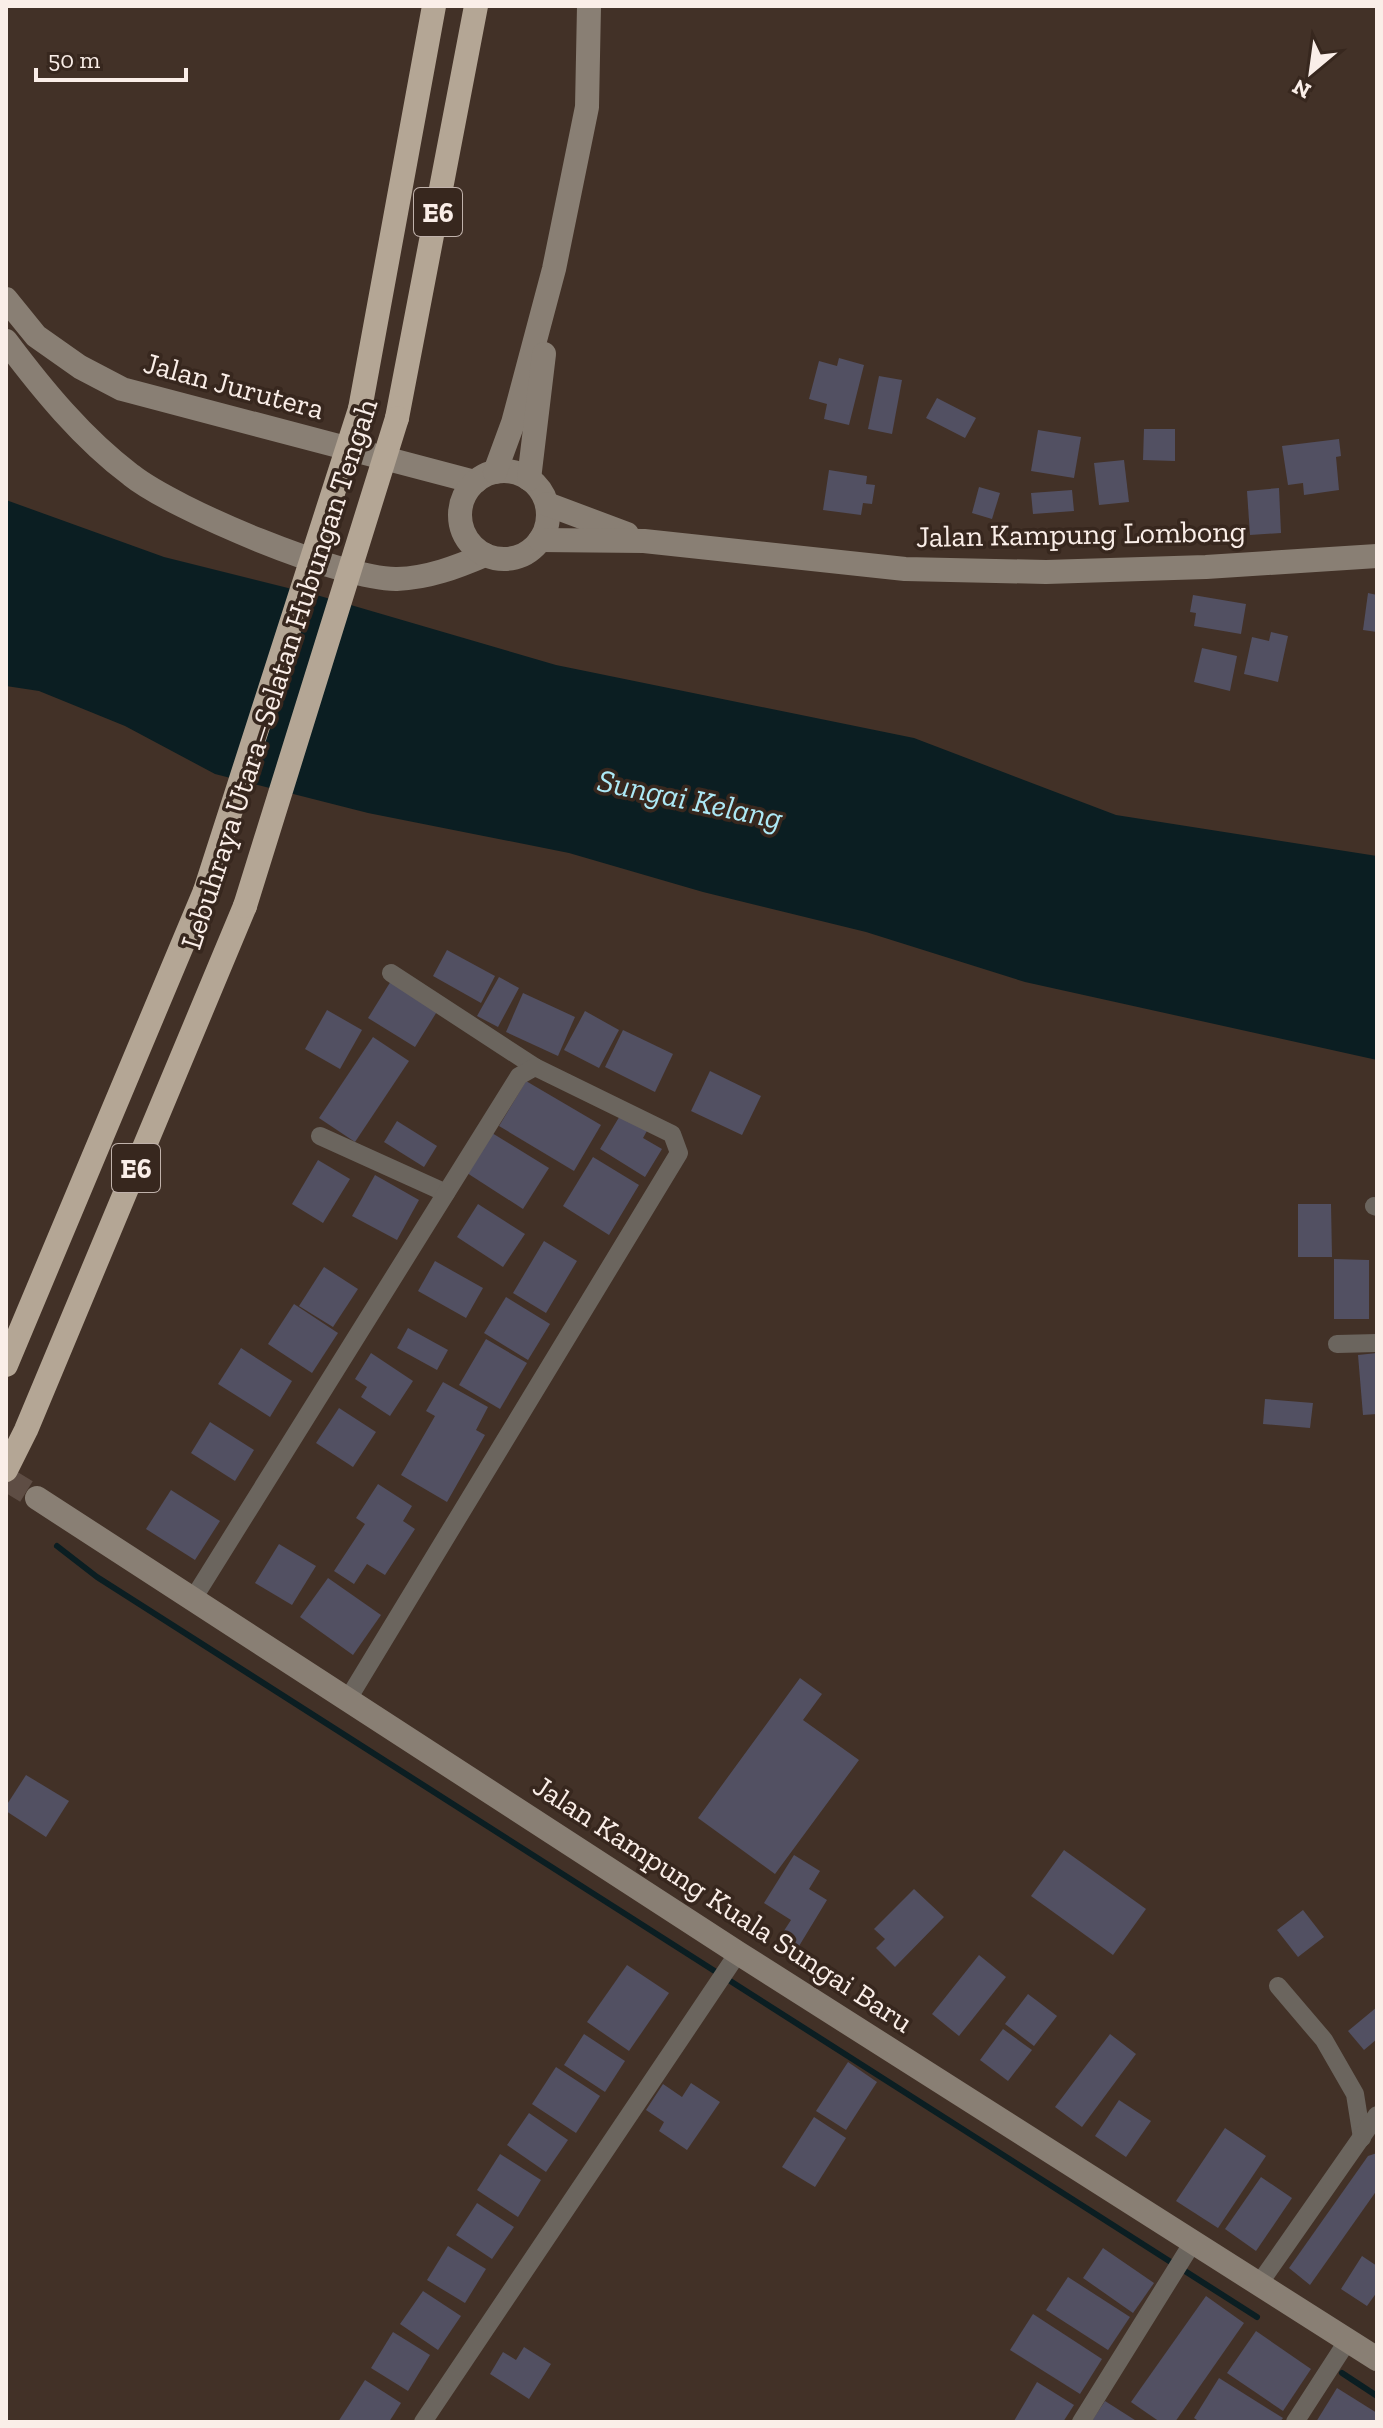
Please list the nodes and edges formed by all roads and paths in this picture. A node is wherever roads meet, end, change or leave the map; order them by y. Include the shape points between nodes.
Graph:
1 (434, 6) edge
2 (476, 6) edge
3 (589, 6) edge
4 (554, 269) junction
5 (6, 299) edge
6 (6, 341) edge
7 (485, 477) junction
8 (529, 479) junction
9 (547, 504) junction
10 (540, 540) junction
11 (644, 541) junction
12 (485, 555) junction
13 (1377, 556) edge
14 (391, 973) dead end
15 (535, 1067) junction
16 (320, 1136) dead end
17 (446, 1193) junction
18 (1377, 1343) edge
19 (1337, 1344) dead end
20 (6, 1365) edge
21 (6, 1470) edge
22 (37, 1498) tunnel mouth
23 (193, 1599) junction
24 (348, 1699) junction
25 (735, 1958) junction
26 (1278, 1986) dead end
27 (1377, 2115) edge
28 (1362, 2138) junction
29 (1188, 2250) junction
30 (1259, 2284) junction
31 (1348, 2340) junction
32 (1377, 2359) edge
33 (423, 2422) edge
34 (1081, 2422) edge
35 (1295, 2422) edge

1 - 20 highway, Lebuhraya Utara–Selatan Hubungan Tengah / E6, bridge via 360,409 205,891
2 - 21 highway, Lebuhraya Utara–Selatan Hubungan Tengah / E6, bridge via 397,418 245,906
3 - 4 street via 587,107
4 - 7 street via 513,423
4 - 8 street
5 - 7 street, Jalan Jurutera via 36,336 122,389
6 - 12 street via 90,439 132,476 219,522 339,568 395,579 452,569
7 - 8 street via 507,471
7 - 12 street via 466,493 460,521 464,535
8 - 9 street
9 - 10 street
9 - 11 street
10 - 11 street
10 - 12 street via 521,556
11 - 13 street, Jalan Kampung Lombong via 905,569 1046,572
14 - 15 street
15 - 17 street via 519,1076
15 - 24 street via 672,1134 679,1153
16 - 17 street
17 - 23 street
18 - 19 street
22 - 23 street, Jalan Kampung Kuala Sungai Baru
23 - 24 street, Jalan Kampung Kuala Sungai Baru
24 - 25 street, Jalan Kampung Kuala Sungai Baru
25 - 29 street, Jalan Kampung Kuala Sungai Baru
25 - 33 street
26 - 28 street via 1324,2040 1355,2094
27 - 28 street
28 - 30 street
29 - 30 street, Jalan Kampung Kuala Sungai Baru
29 - 34 street
30 - 31 street, Jalan Kampung Kuala Sungai Baru
31 - 32 street, Jalan Kampung Kuala Sungai Baru
31 - 35 street

